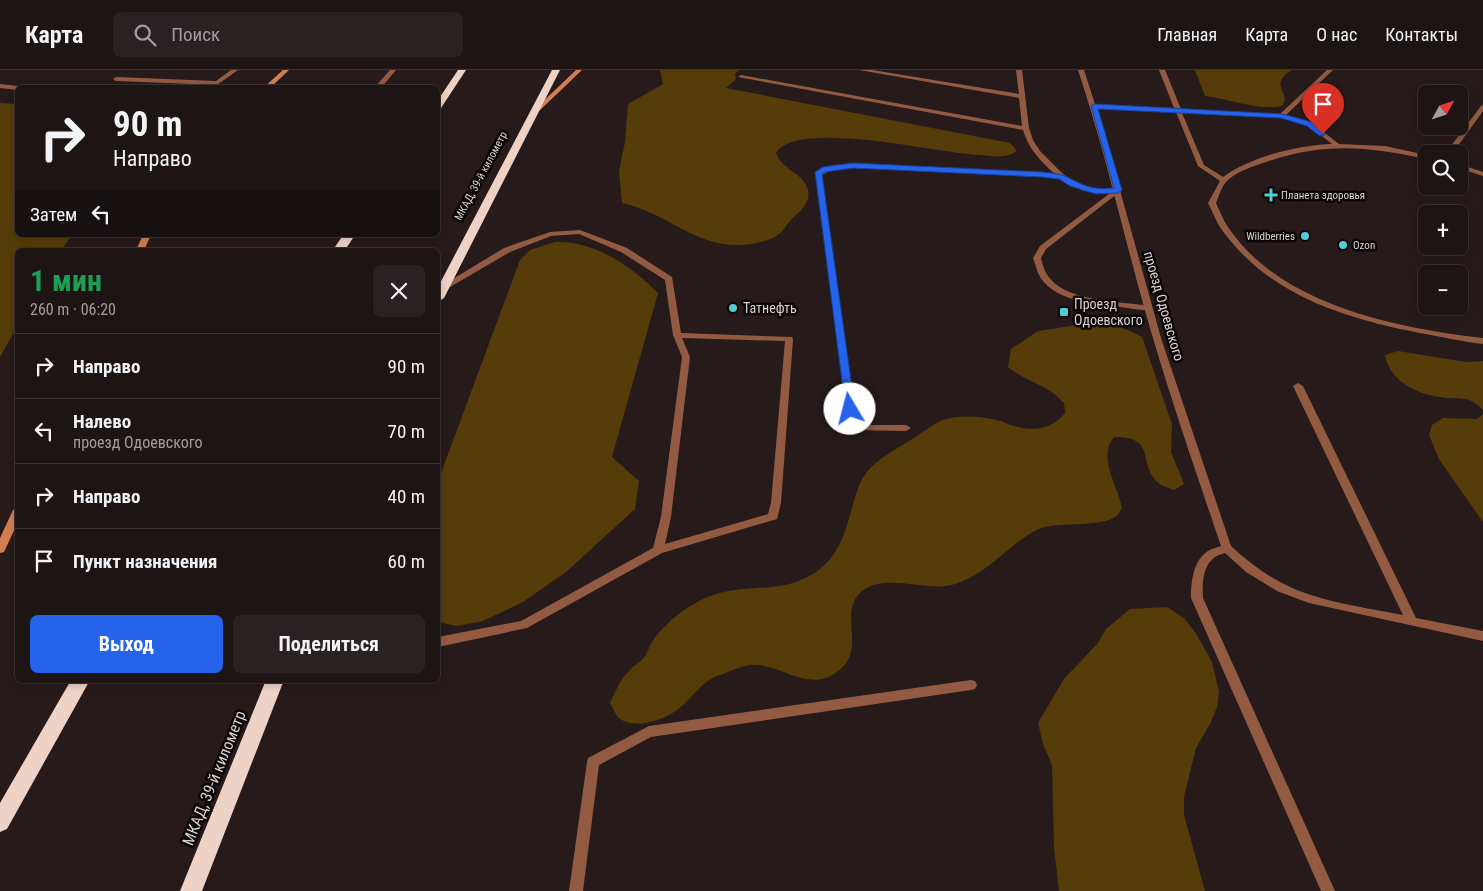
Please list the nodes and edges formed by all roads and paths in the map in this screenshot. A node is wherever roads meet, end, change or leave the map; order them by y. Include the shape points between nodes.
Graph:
1 (129, 70) edge
2 (235, 70) edge
3 (286, 70) edge
4 (393, 70) edge
5 (462, 70) edge
6 (556, 70) edge
7 (579, 70) edge
8 (862, 70) edge
9 (1019, 70) edge
10 (1081, 70) edge
11 (1162, 70) edge
12 (1330, 70) edge
13 (741, 77) dead end
14 (156, 81) junction
15 (150, 85) edge
16 (269, 85) edge
17 (380, 85) edge
18 (0, 86) edge
19 (15, 88) edge
20 (1023, 97) junction
21 (440, 103) edge
22 (1094, 106) junction
23 (1483, 107) edge
24 (1177, 111) junction
25 (534, 113) junction
26 (1282, 116) junction
27 (1027, 128) junction
28 (1336, 144) junction
29 (1455, 145) edge
30 (1418, 155) edge
31 (1468, 169) edge
32 (1483, 174) edge
33 (1061, 177) junction
34 (1223, 180) junction
35 (1118, 190) junction
36 (349, 237) edge
37 (340, 248) edge
38 (440, 293) edge
39 (1148, 308) junction
40 (677, 335) junction
41 (1483, 341) edge
42 (1298, 386) dead end
43 (906, 428) dead end
44 (15, 516) edge
45 (0, 549) edge
46 (1227, 549) junction
47 (658, 550) junction
48 (1412, 622) junction
49 (1483, 636) edge
50 (440, 642) edge
51 (79, 683) edge
52 (273, 683) edge
53 (971, 685) dead end
54 (0, 822) edge
55 (191, 891) edge
56 (576, 891) edge
57 (1328, 891) edge

1 - 14 street via 116,79
2 - 14 street via 217,83
3 - 16 main road
4 - 17 street
5 - 21 highway
6 - 25 highway, МКАД, 39-й километр
7 - 25 main road
8 - 20 street
9 - 20 street
10 - 22 street, проезд Одоевского
11 - 24 street
12 - 26 street
13 - 27 street
14 - 15 street
18 - 19 street
20 - 27 street
22 - 24 street
22 - 35 street, проезд Одоевского
23 - 29 street
24 - 26 street
24 - 34 street via 1201,166
25 - 38 highway, МКАД, 39-й километр
26 - 28 street via 1310,124
27 - 33 street via 1031,144
28 - 30 street via 1370,145
28 - 34 street via 1289,151 1249,165
31 - 32 street
33 - 35 street via 1096,192
33 - 43 street via 853,166 833,167 818,174 852,428
34 - 41 street via 1212,203 1225,229 1271,276 1307,298 1349,315
35 - 39 street, проезд Одоевского
35 - 39 street via 1043,248 1036,258 1038,270 1047,282 1077,298
36 - 37 highway
38 - 40 street via 507,250 550,234 580,232 624,250 669,279
39 - 46 street, проезд Одоевского
40 - 47 street via 686,358 666,517
40 - 47 street via 789,339 776,503 773,516
42 - 48 street
44 - 45 main road
46 - 48 street via 1250,569 1281,588 1313,600
46 - 57 street via 1212,553 1202,566 1196,580 1197,598
47 - 50 street via 523,625
48 - 49 street
51 - 54 highway
52 - 55 highway, МКАД, 39-й километр
53 - 56 street via 649,732 593,762

